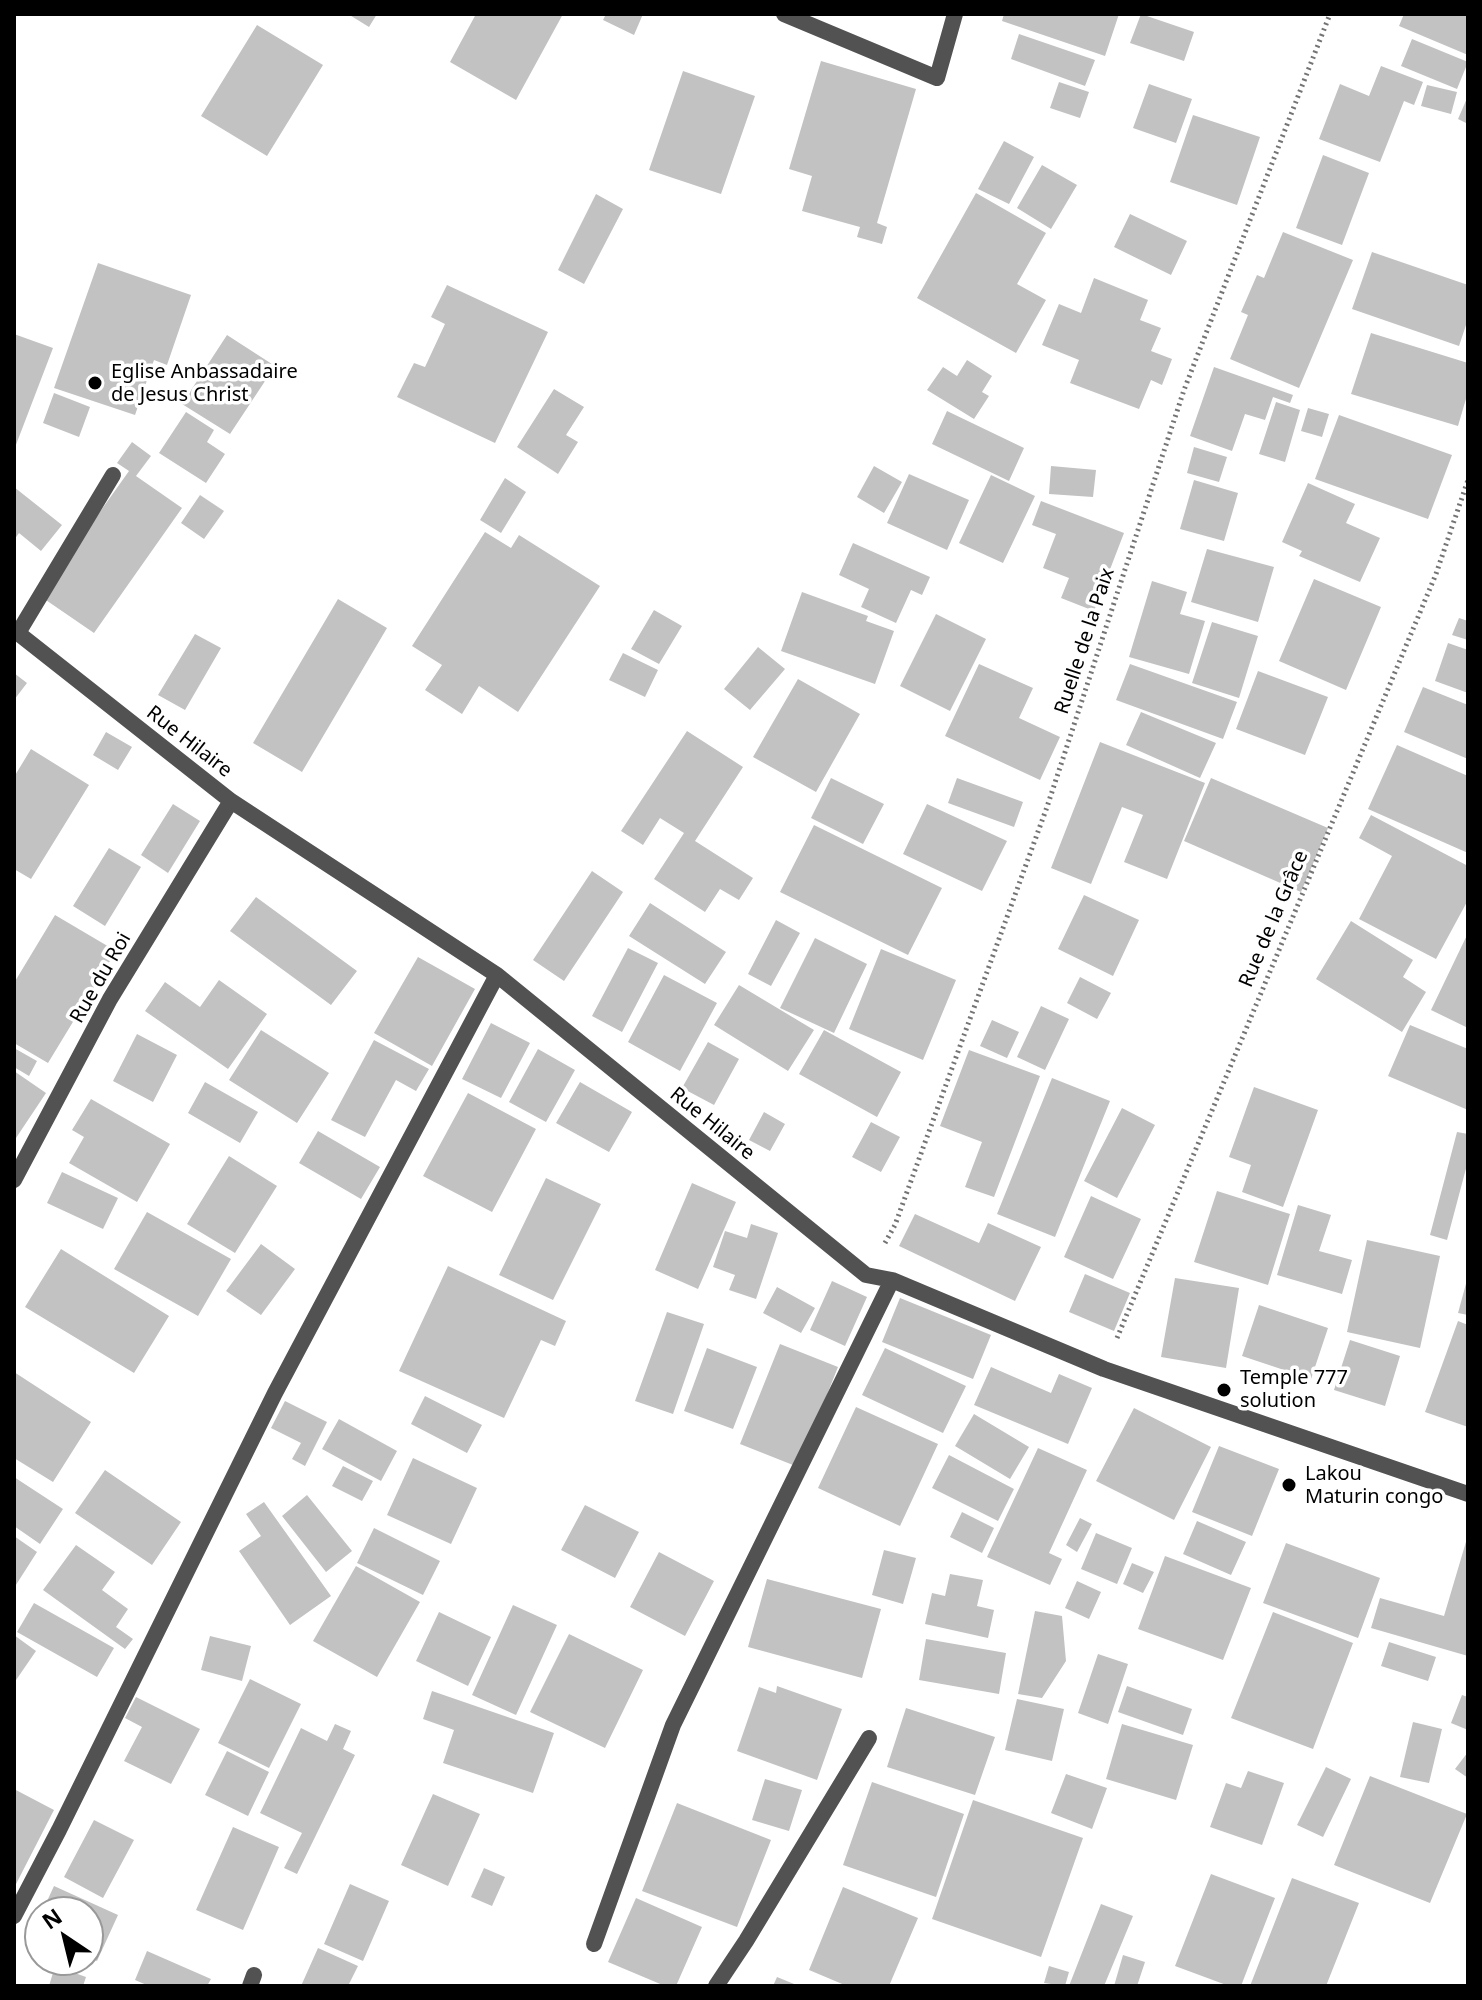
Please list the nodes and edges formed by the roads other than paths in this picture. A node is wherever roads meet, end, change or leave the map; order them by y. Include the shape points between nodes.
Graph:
1 (784, 14) edge
2 (955, 14) edge
3 (113, 475) dead end
4 (16, 631) edge
5 (231, 801) junction
6 (497, 975) junction
7 (14, 1180) edge
8 (892, 1280) junction
9 (1468, 1494) edge
10 (869, 1738) dead end
11 (14, 1916) edge
12 (594, 1944) dead end
13 (716, 1986) edge

1 - 2 street via 937,78
3 - 4 street
4 - 5 street, Rue Hilaire
5 - 6 street, Rue Hilaire
5 - 7 street, Rue du Roi via 110,999
6 - 8 street, Rue Hilaire via 866,1275
6 - 11 street via 275,1393
8 - 9 street, Rue Hilaire via 1104,1369
8 - 12 street via 673,1725
10 - 13 street

